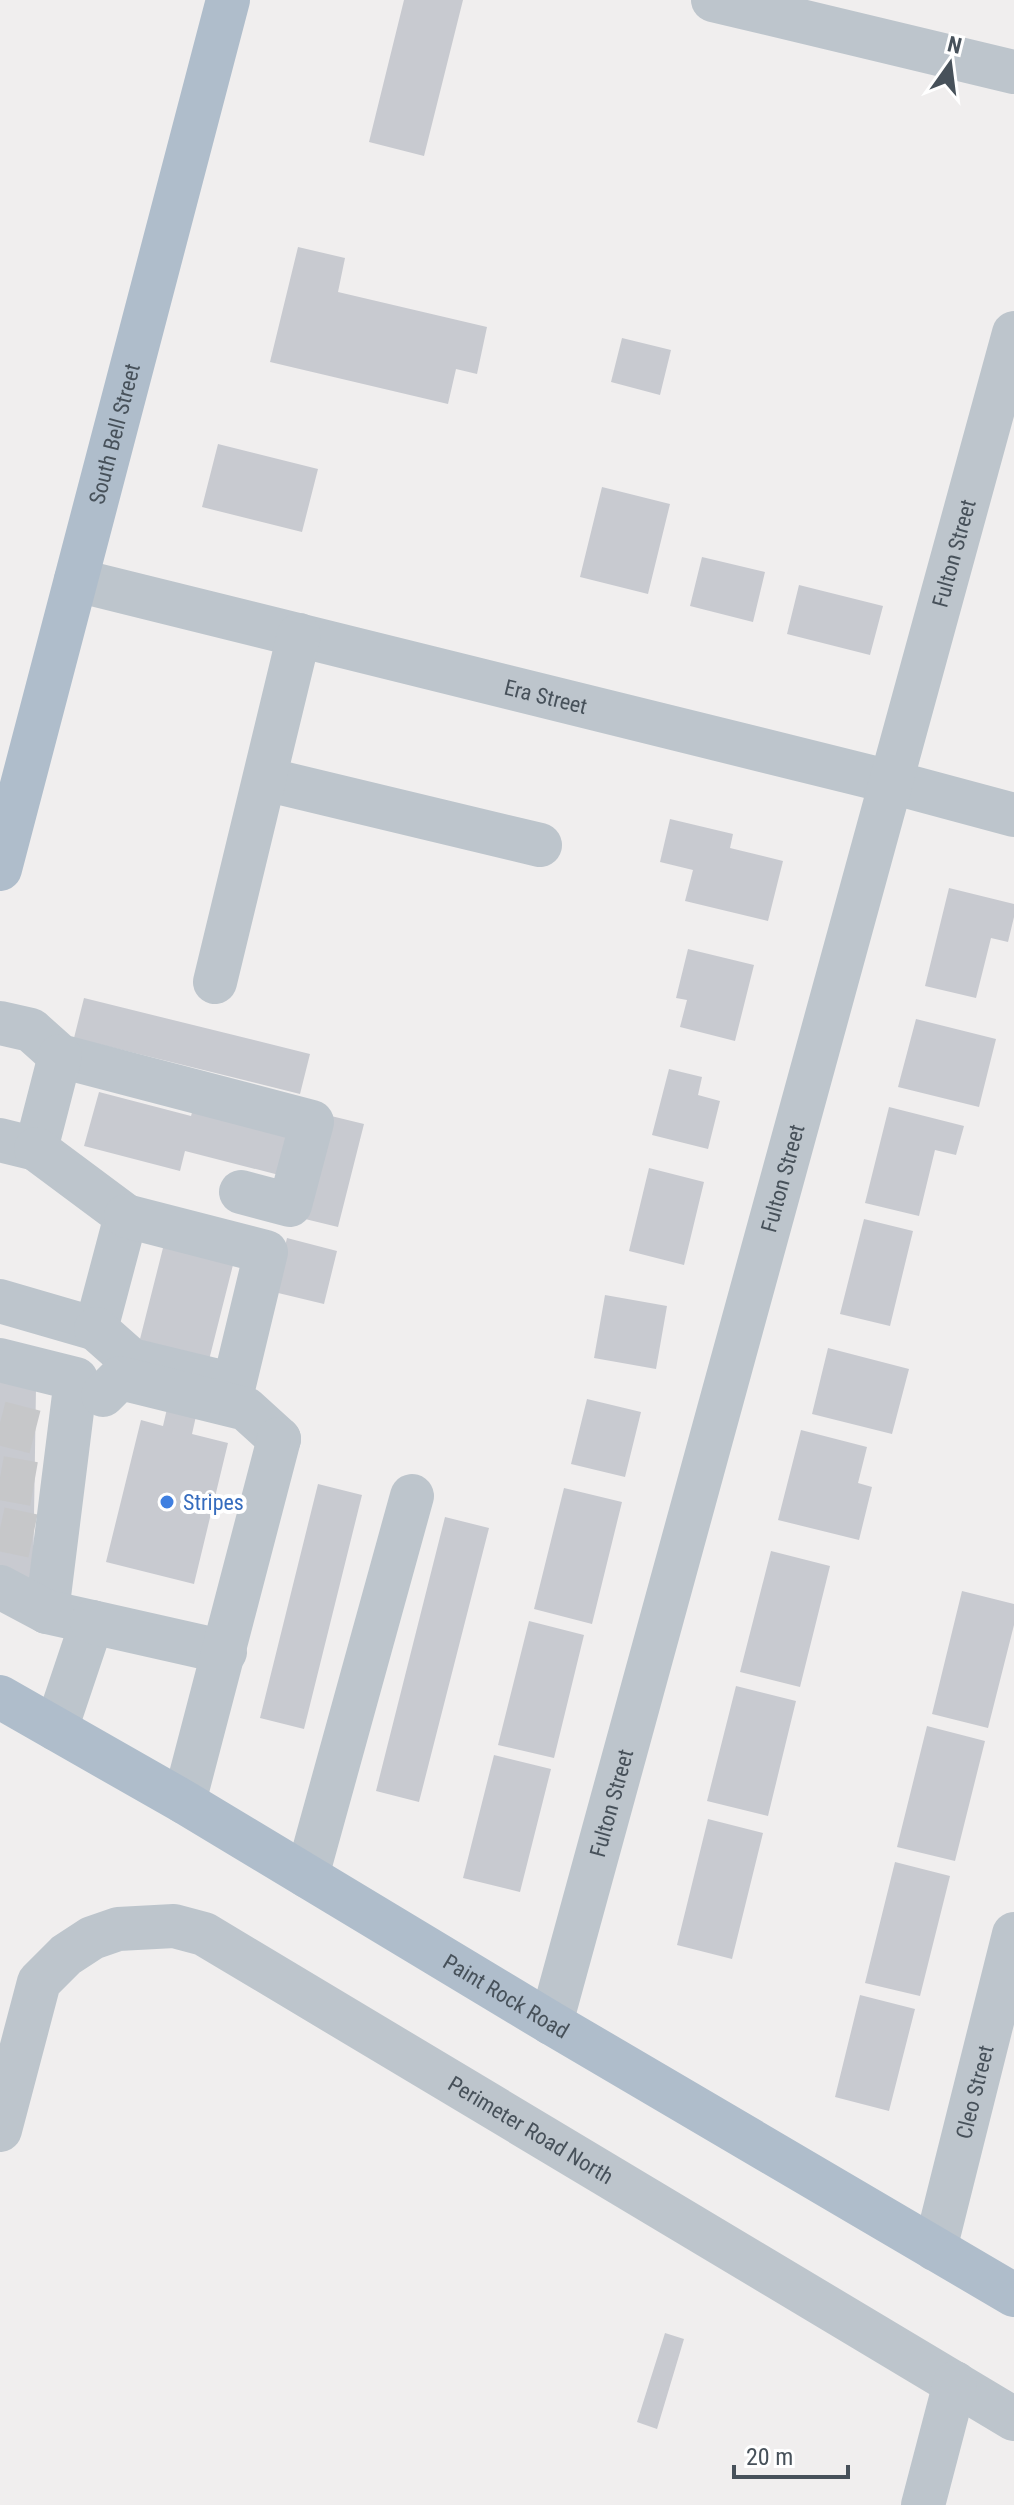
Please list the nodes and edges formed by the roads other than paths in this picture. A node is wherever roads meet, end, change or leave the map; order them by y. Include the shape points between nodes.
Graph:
1 (228, 0) edge
2 (713, 0) edge
3 (1014, 72) edge
4 (1013, 343) edge
5 (76, 580) junction
6 (299, 635) junction
7 (265, 779) junction
8 (891, 782) junction
9 (1014, 815) edge
10 (540, 845) dead end
11 (0, 869) edge
12 (215, 982) dead end
13 (0, 1023) edge
14 (60, 1056) junction
15 (18, 1145) edge
16 (241, 1192) dead end
17 (126, 1216) junction
18 (0, 1301) edge
19 (96, 1329) junction
20 (0, 1360) edge
21 (89, 1392) junction
22 (279, 1439) junction
23 (412, 1496) dead end
24 (0, 1587) edge
25 (47, 1612) junction
26 (92, 1622) junction
27 (225, 1652) junction
28 (0, 1697) edge
29 (56, 1729) junction
30 (184, 1802) junction
31 (307, 1876) junction
32 (1014, 1934) edge
33 (551, 2023) junction
34 (0, 2130) edge
35 (935, 2249) junction
36 (1014, 2295) edge
37 (955, 2383) junction
38 (1014, 2419) edge
39 (923, 2505) edge

1 - 5 main road, South Bell Street
2 - 3 street
4 - 8 street, Fulton Street
5 - 6 street, Era Street
5 - 11 main road, South Bell Street
6 - 7 street
6 - 8 street, Era Street
7 - 10 street
7 - 12 street
8 - 9 street, Era Street
8 - 33 street, Fulton Street
13 - 14 street via 31,1030
14 - 15 street
14 - 16 street via 312,1122 290,1205
15 - 17 street
17 - 19 street
17 - 19 street via 266,1252 234,1385 131,1360
18 - 19 street
20 - 21 street via 76,1379
21 - 22 street
21 - 22 street via 120,1378 246,1409
21 - 25 street via 52,1435 44,1538
22 - 27 street
23 - 31 street
24 - 25 street
25 - 26 street
26 - 27 street
26 - 29 street
27 - 30 street
28 - 29 main road, Paint Rock Road
29 - 30 main road, Paint Rock Road
30 - 31 main road, Paint Rock Road
31 - 33 main road, Paint Rock Road
32 - 35 street, Cleo Street
33 - 35 main road, Paint Rock Road
34 - 37 street, Perimeter Road North via 39,1982 92,1938 118,1929 174,1926 204,1934
35 - 36 main road, Paint Rock Road
37 - 38 street, Perimeter Road North
37 - 39 street

